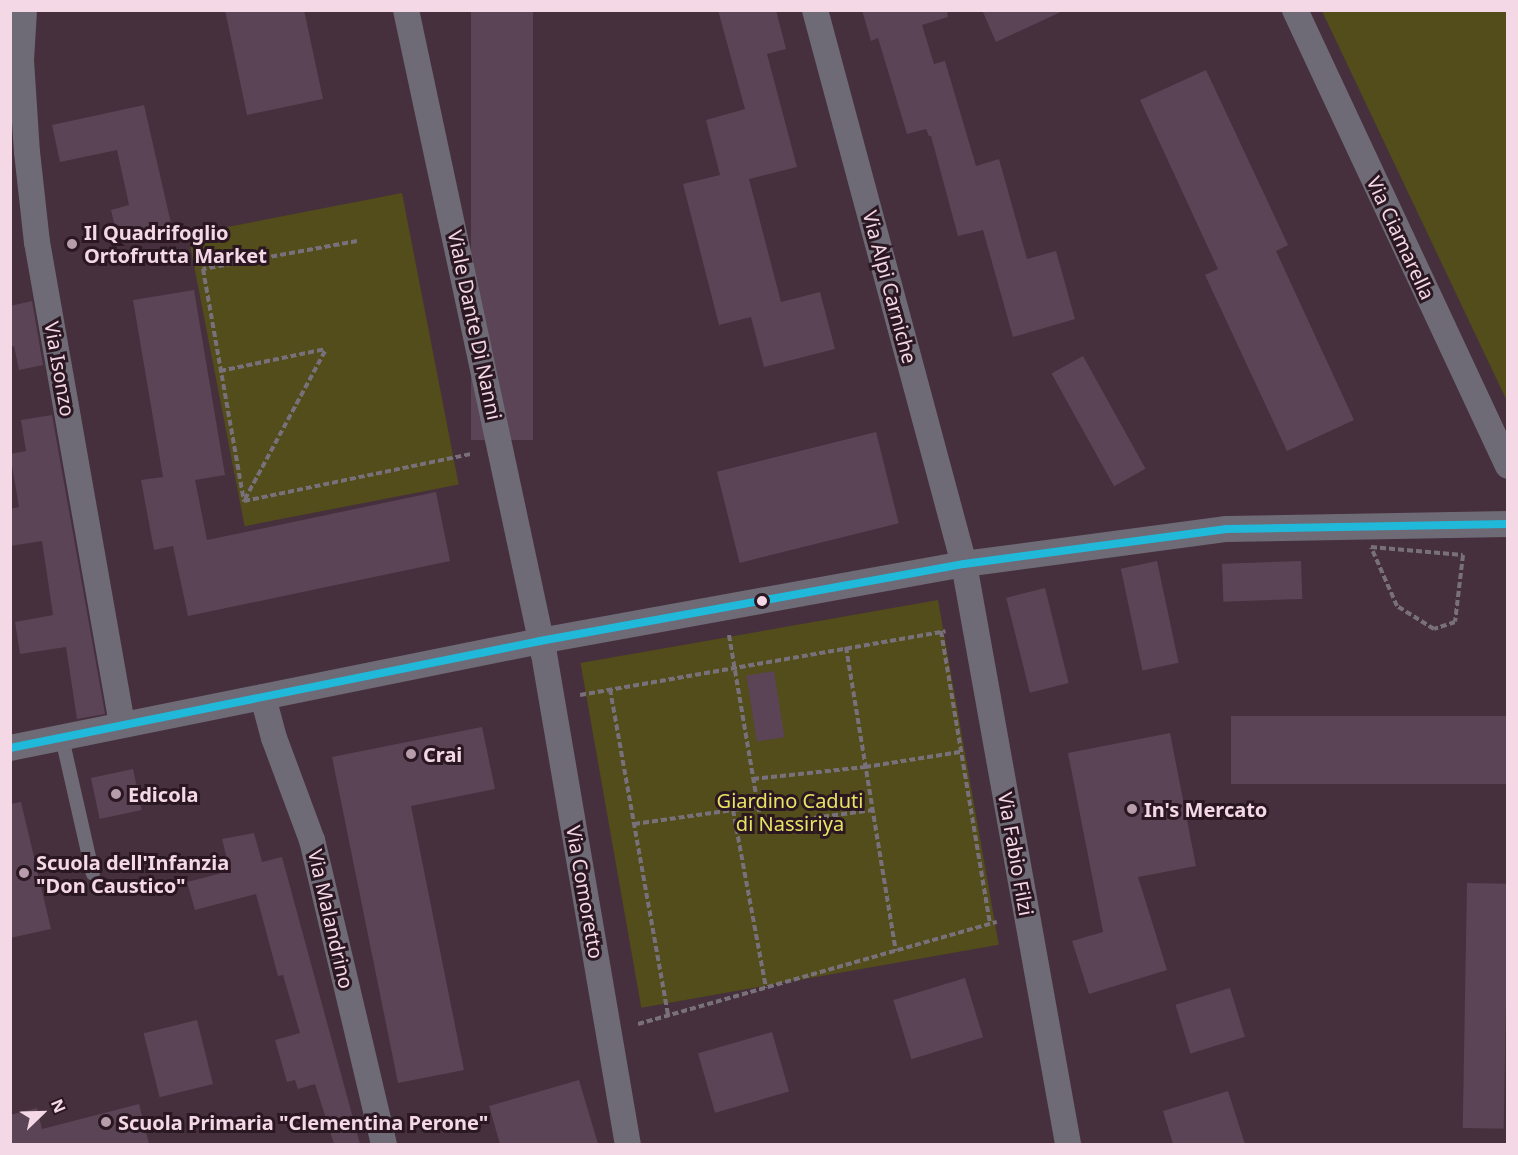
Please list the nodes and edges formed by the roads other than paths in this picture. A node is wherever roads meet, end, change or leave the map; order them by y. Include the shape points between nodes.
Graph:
1 (24, 10) edge
2 (406, 10) edge
3 (815, 10) edge
4 (1295, 10) edge
5 (1508, 466) edge
6 (1508, 524) edge
7 (964, 564) junction
8 (540, 641) junction
9 (263, 697) junction
10 (122, 725) junction
11 (62, 738) junction
12 (10, 748) edge
13 (93, 874) dead end
14 (384, 1144) edge
15 (628, 1144) edge
16 (1068, 1144) edge

1 - 10 street, Via Isonzo via 21,60 38,242
2 - 8 street, Viale Dante Di Nanni
3 - 7 street, Via Alpi Carniche
4 - 5 street, Via Ciamarella
6 - 7 street via 1227,529
7 - 8 street
7 - 16 street, Via Fabio Filzi
8 - 9 street
8 - 15 street, Via Comoretto
9 - 10 street
9 - 14 street, Via Malandrino via 312,840
10 - 11 street
11 - 12 street
11 - 13 lane

